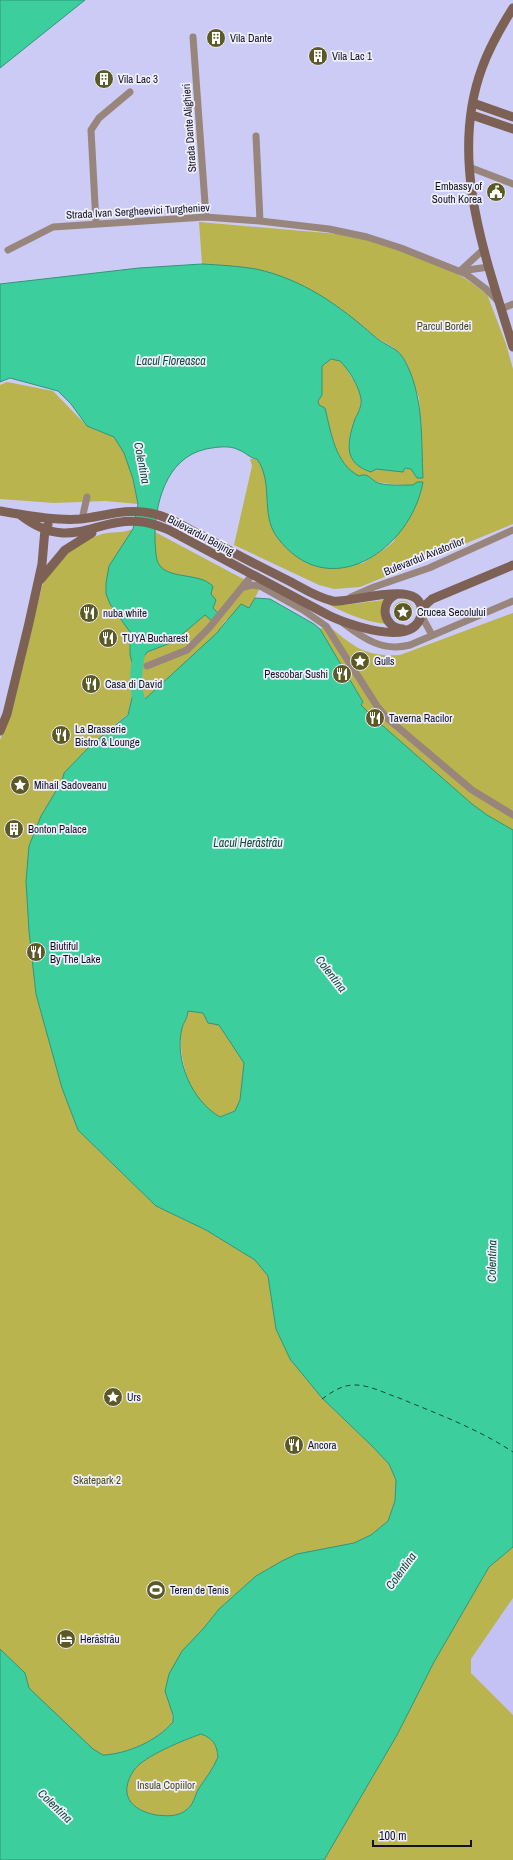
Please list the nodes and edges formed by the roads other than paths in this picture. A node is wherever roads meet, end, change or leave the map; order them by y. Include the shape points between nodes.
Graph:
1 (513, 8) edge
2 (193, 37) dead end
3 (130, 92) dead end
4 (473, 103) junction
5 (472, 114) junction
6 (513, 117) edge
7 (513, 129) edge
8 (256, 136) dead end
9 (469, 167) junction
10 (513, 184) edge
11 (206, 217) junction
12 (260, 221) junction
13 (96, 223) junction
14 (484, 249) junction
15 (8, 250) dead end
16 (489, 266) junction
17 (460, 271) junction
18 (513, 304) edge
19 (500, 305) junction
20 (513, 347) edge
21 (87, 497) dead end
22 (0, 511) edge
23 (19, 514) junction
24 (51, 518) junction
25 (82, 518) junction
26 (107, 526) junction
27 (46, 530) junction
28 (513, 530) edge
29 (513, 565) edge
30 (252, 576) junction
31 (38, 583) junction
32 (244, 587) junction
33 (400, 593) junction
34 (416, 599) junction
35 (432, 599) junction
36 (343, 601) junction
37 (513, 601) edge
38 (421, 612) junction
39 (340, 621) junction
40 (409, 628) junction
41 (432, 635) junction
42 (147, 666) dead end
43 (3, 713) edge
44 (0, 731) edge
45 (513, 815) edge

1 - 4 main road via 489,50
2 - 11 street, Strada Dante Alighieri
3 - 13 street via 99,118 92,130
4 - 5 main road
4 - 6 main road
5 - 7 main road
5 - 9 main road
8 - 12 street
9 - 10 street
9 - 14 main road via 473,206
11 - 12 street, Strada Ivan Sergheevici Turgheniev
11 - 13 street, Strada Ivan Sergheevici Turgheniev
12 - 17 street, Strada Ivan Sergheevici Turgheniev via 328,229 367,238
13 - 15 street, Strada Ivan Sergheevici Turgheniev via 53,227
14 - 16 main road
14 - 17 street
16 - 17 street
16 - 19 main road
17 - 19 street, Strada Ivan Sergheevici Turgheniev via 481,284
18 - 19 street
19 - 20 main road
21 - 25 street
22 - 23 main road
23 - 24 main road, Bulevardul Beijing
23 - 27 main road, Bulevardul Beijing
24 - 25 main road, Bulevardul Beijing
24 - 27 main road
25 - 36 main road, Bulevardul Beijing via 129,511 152,513 299,587 327,599
26 - 27 main road, Bulevardul Beijing via 73,534
26 - 30 main road, Bulevardul Beijing via 131,522 149,523 169,530
26 - 31 main road via 65,550
27 - 31 main road
28 - 36 street, Bulevardul Aviatorilor via 429,568
29 - 35 main road, Bulevardul Beijing
30 - 32 street
30 - 39 main road, Bulevardul Beijing
31 - 43 main road
32 - 42 street via 187,650
32 - 45 street via 260,586 325,625 387,718 472,790
33 - 34 main road, Bulevardul Beijing
33 - 36 main road, Bulevardul Beijing
33 - 40 main road via 388,600 385,614 392,626 399,629
34 - 35 main road, Bulevardul Beijing
34 - 38 main road
35 - 38 main road, Bulevardul Beijing
37 - 41 street
38 - 40 main road, Bulevardul Beijing via 417,623
38 - 41 street
39 - 40 main road, Bulevardul Beijing via 383,633 399,632
39 - 41 street via 366,640 386,647 403,646
40 - 41 street
43 - 44 main road

